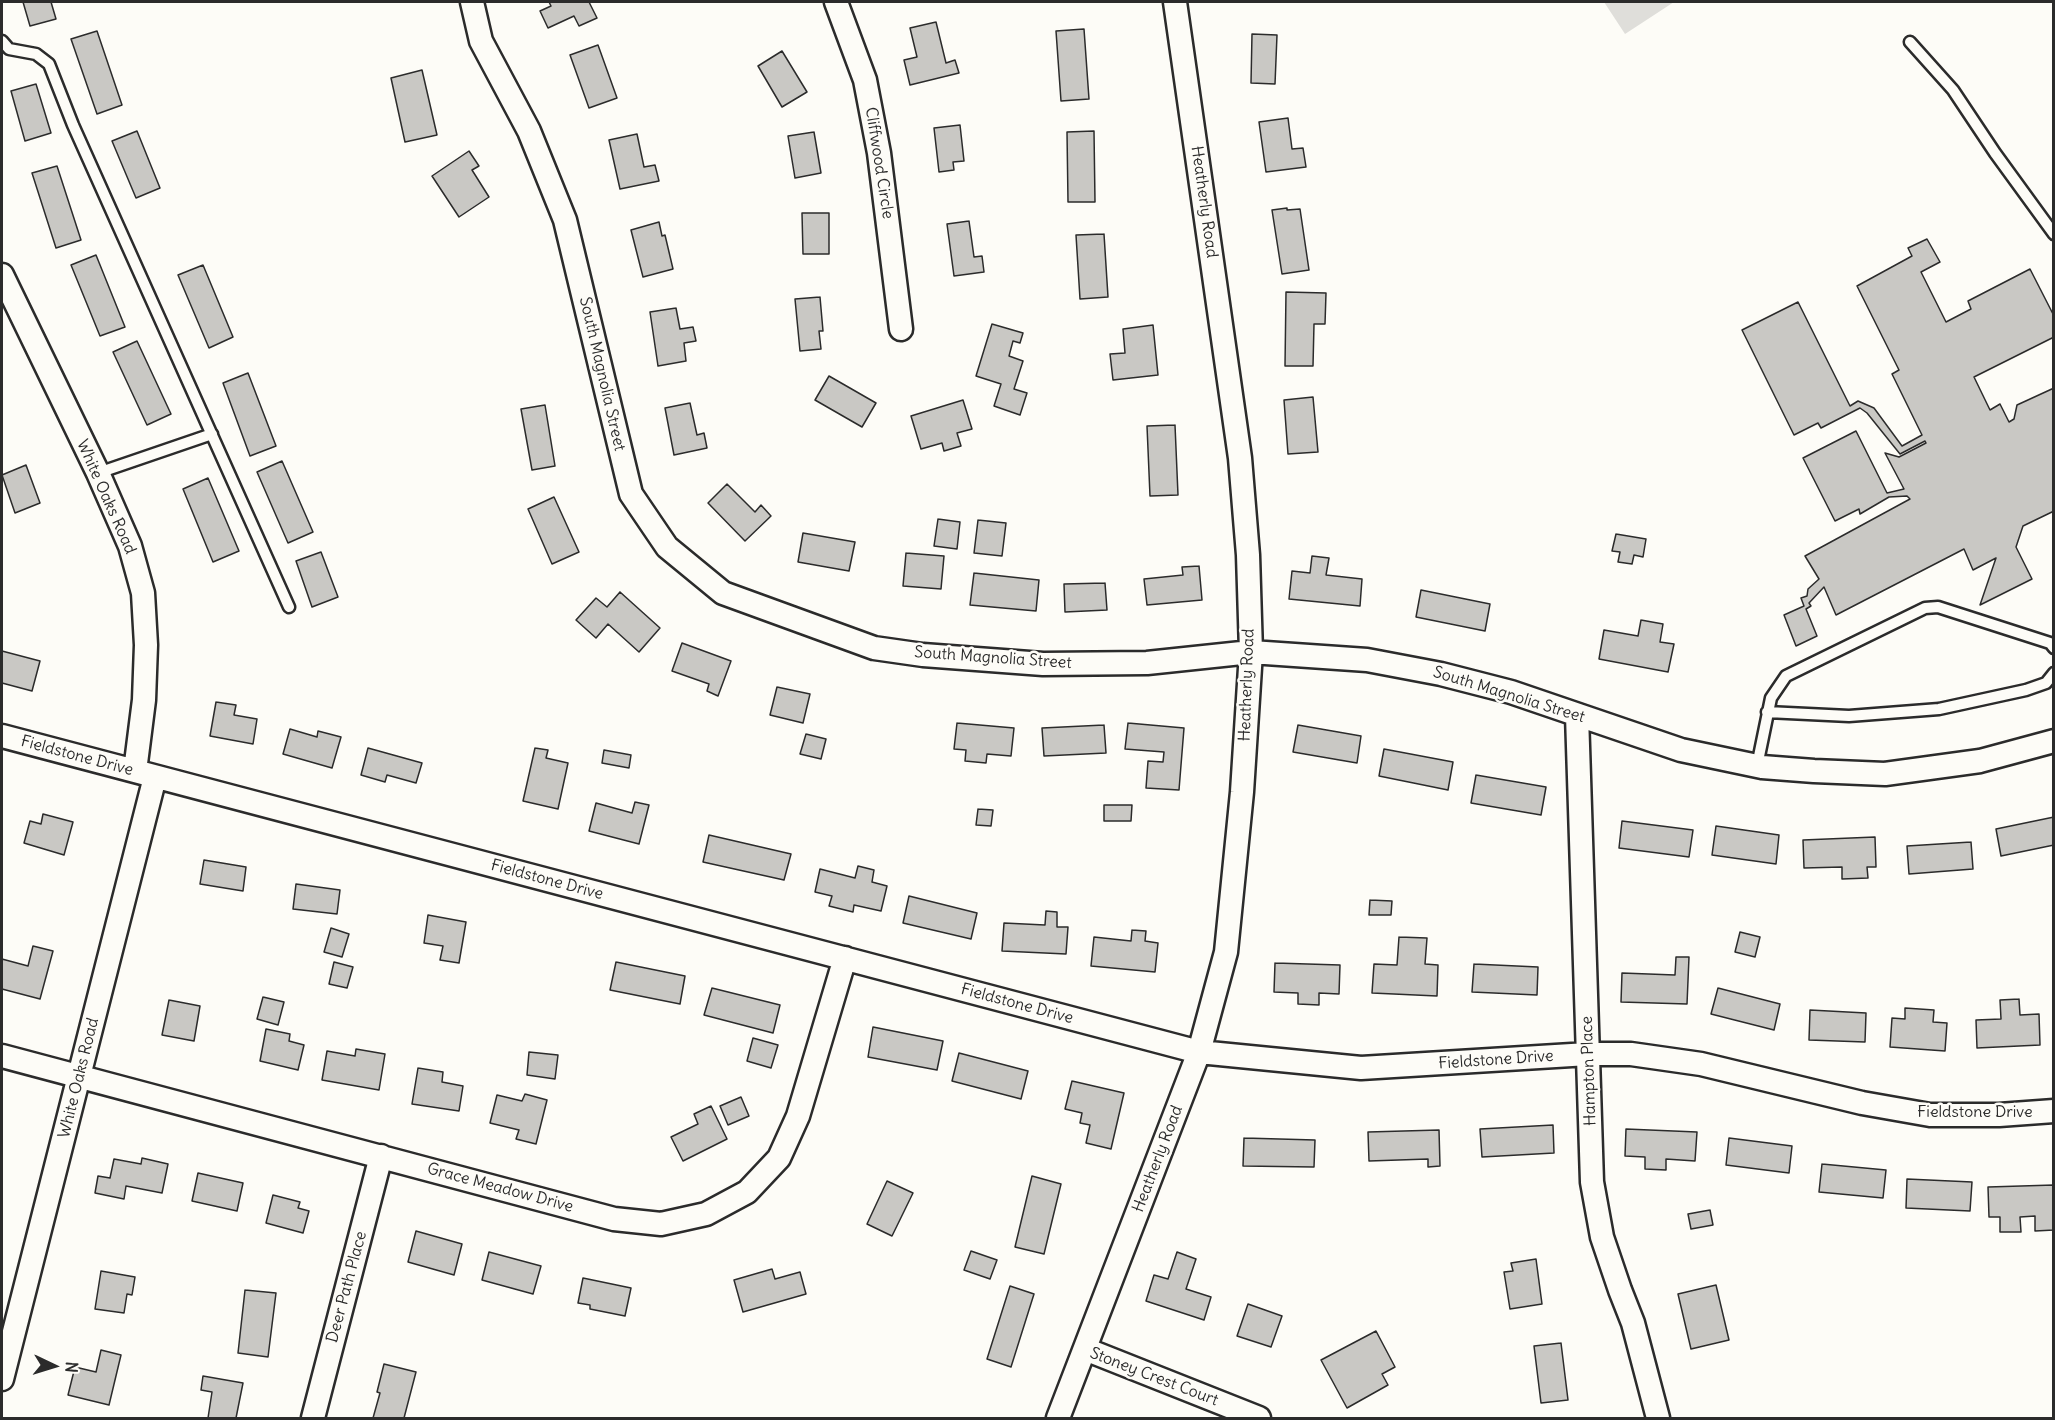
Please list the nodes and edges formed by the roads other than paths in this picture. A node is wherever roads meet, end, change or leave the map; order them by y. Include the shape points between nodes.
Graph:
1 (472, 2) edge
2 (836, 2) edge
3 (1175, 2) edge
4 (2, 41) edge
5 (1910, 42) dead end
6 (2054, 234) edge
7 (2, 275) edge
8 (902, 329) dead end
9 (212, 434) junction
10 (98, 473) junction
11 (288, 607) dead end
12 (2054, 648) edge
13 (1251, 652) junction
14 (2054, 673) edge
15 (1767, 712) junction
16 (1577, 715) junction
17 (2, 736) edge
18 (2054, 741) edge
19 (1757, 766) junction
20 (145, 774) junction
21 (845, 958) junction
22 (1199, 1052) junction
23 (1588, 1054) junction
24 (2, 1056) edge
25 (80, 1077) junction
26 (2054, 1111) edge
27 (381, 1156) junction
28 (1085, 1349) junction
29 (3, 1364) edge
30 (1259, 1418) edge
31 (313, 1419) edge
32 (1058, 1419) edge
33 (1658, 1419) edge

1 - 13 street, South Magnolia Street via 481,41 529,131 566,220 631,494 667,547 723,593 874,648 1042,664 1147,663
2 - 8 street, Cliffwood Circle via 865,80 879,153
3 - 13 street, Heatherly Road via 1240,458
4 - 9 lane via 9,49 36,54 49,64
5 - 6 lane via 1953,90
7 - 10 street, White Oaks Road
9 - 10 lane
9 - 11 lane
10 - 20 street, White Oaks Road via 130,546 143,593
12 - 15 lane via 2050,643 1938,607 1925,608 1786,676
13 - 16 street, South Magnolia Street via 1367,660 1441,674
13 - 22 street, Heatherly Road via 1226,952
14 - 15 lane via 2046,683 2026,690 1939,709 1849,716
15 - 19 lane
16 - 19 street, South Magnolia Street via 1681,750
16 - 23 street, Hampton Place
17 - 20 street, Fieldstone Drive
18 - 19 street, South Magnolia Street via 1980,761 1885,774
20 - 21 street, Fieldstone Drive
20 - 25 street, White Oaks Road
21 - 22 street, Fieldstone Drive
21 - 27 street, Grace Meadow Drive via 798,1116 779,1158 747,1192 706,1214 661,1224 614,1219
22 - 23 street, Fieldstone Drive via 1361,1068
22 - 28 street, Heatherly Road
23 - 26 street, Fieldstone Drive via 1631,1054 1701,1064 1862,1103 1930,1115
23 - 33 street, Hampton Place via 1592,1182 1602,1237 1633,1323
24 - 25 street, Grace Meadow Drive
25 - 27 street, Grace Meadow Drive
25 - 29 street, White Oaks Road
27 - 31 street, Deer Path Place
28 - 30 street, Stoney Crest Court
28 - 32 street, Stoney Crest Court

